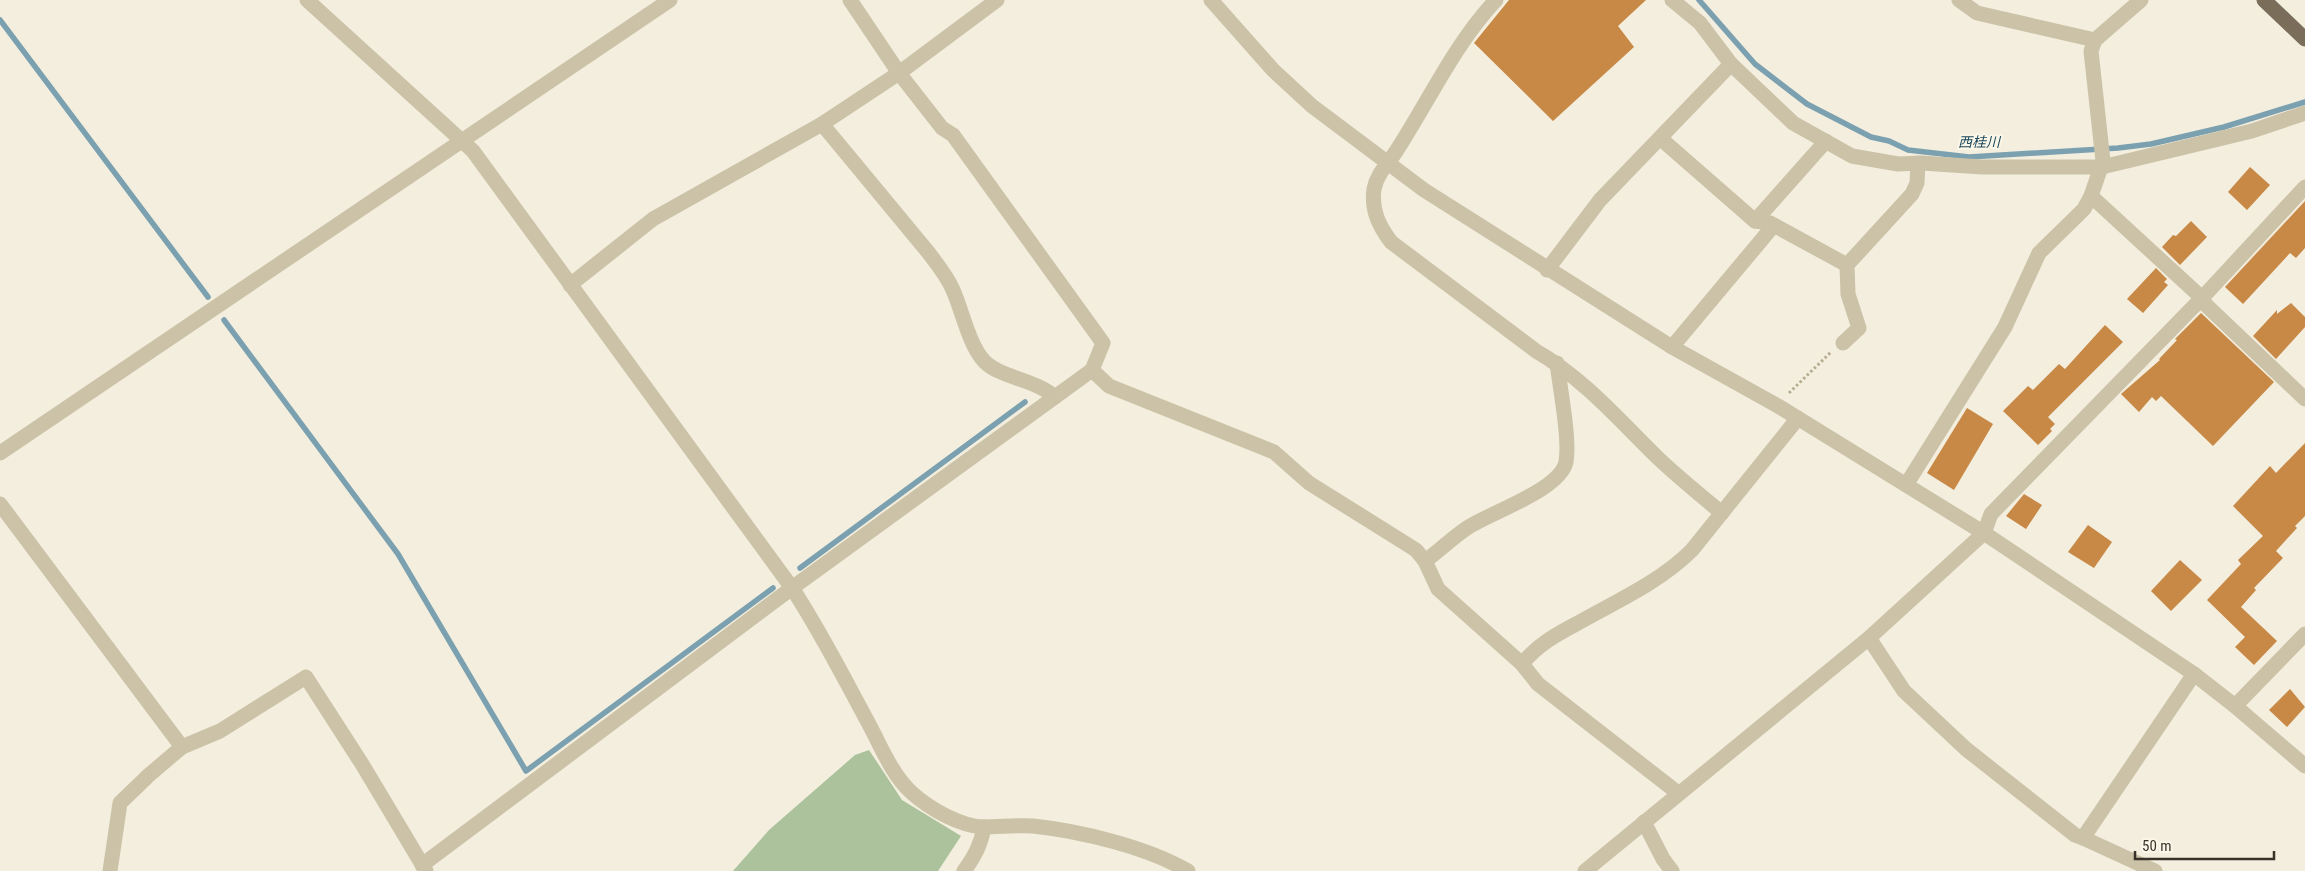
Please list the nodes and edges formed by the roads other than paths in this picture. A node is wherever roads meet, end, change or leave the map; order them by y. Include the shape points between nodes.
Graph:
1 (308, 0) edge
2 (670, 0) edge
3 (850, 0) edge
4 (996, 0) edge
5 (1211, 0) edge
6 (1496, 0) edge
7 (1672, 0) edge
8 (1960, 0) edge
9 (2141, 0) edge
10 (2264, 0) edge
11 (2305, 39) edge
12 (2095, 40) junction
13 (1731, 64) junction
14 (899, 73) junction
15 (2305, 113) edge
16 (822, 124) junction
17 (1660, 138) junction
18 (462, 140) junction
19 (1826, 141) junction
20 (1388, 163) junction
21 (1918, 163) junction
22 (2102, 164) junction
23 (2305, 188) edge
24 (2091, 196) junction
25 (1755, 221) junction
26 (1774, 225) junction
27 (1847, 265) junction
28 (1547, 270) junction
29 (570, 285) junction
30 (2202, 298) junction
31 (1843, 343) road end
32 (1672, 347) junction
33 (1557, 363) junction
34 (1092, 370) junction
35 (1054, 397) junction
36 (2305, 400) edge
37 (1798, 418) junction
38 (0, 453) edge
39 (1906, 485) junction
40 (0, 504) edge
41 (1722, 513) junction
42 (1984, 533) junction
43 (1425, 561) junction
44 (792, 588) junction
45 (2305, 634) edge
46 (1869, 638) junction
47 (1522, 664) junction
48 (2194, 674) junction
49 (2235, 706) junction
50 (182, 747) junction
51 (2305, 766) edge
52 (1678, 793) junction
53 (1644, 822) junction
54 (984, 827) junction
55 (2083, 838) junction
56 (424, 868) edge
57 (110, 871) edge
58 (964, 871) edge
59 (1188, 871) edge
60 (1585, 871) edge
61 (1672, 871) edge
62 (2155, 871) edge

1 - 18 street
2 - 18 street
3 - 14 street
4 - 14 street
5 - 20 street via 1273,70 1299,94
6 - 20 street via 1465,36
7 - 13 street via 1700,24
8 - 12 street via 1977,13
9 - 12 street
10 - 11 main road
12 - 22 street via 2091,51
13 - 17 street
13 - 19 street via 1793,123
14 - 16 street
14 - 34 street via 942,128 953,135 1103,343
15 - 22 street via 2252,131
16 - 29 street via 653,219
16 - 35 street via 944,274 984,362 1046,389
17 - 25 street
17 - 28 street via 1600,200
18 - 29 street
18 - 38 street
19 - 21 street via 1852,156 1898,164
19 - 25 street
20 - 28 street
20 - 33 street via 1374,187 1373,202 1380,227 1391,242 1536,351
21 - 22 street via 1982,167
21 - 27 street via 1917,182 1912,194
22 - 24 street
23 - 30 street
24 - 30 street
24 - 39 street via 2084,209 2039,252 2005,327
25 - 26 street
26 - 27 street
26 - 32 street
27 - 31 street via 1848,294 1859,328
28 - 32 street
29 - 44 street
30 - 36 street
30 - 42 street via 1991,514
32 - 37 street
33 - 41 street via 1582,382 1667,466
33 - 43 street via 1566,442 1566,462 1558,477 1466,528
34 - 35 street
34 - 43 street via 1109,386 1274,452 1309,483 1416,550
35 - 44 street
37 - 39 street
37 - 41 street
39 - 42 street
40 - 50 street
41 - 47 street via 1677,566 1550,638 1532,651
42 - 46 street
42 - 48 street
43 - 47 street via 1438,590
44 - 54 street via 905,786 927,804 958,821
44 - 56 street
45 - 49 street
46 - 52 street
46 - 55 street via 1904,691 1966,749
47 - 52 street via 1538,684
48 - 49 street
48 - 55 street
49 - 51 street
50 - 56 street via 220,731 306,677
50 - 57 street via 120,803
52 - 53 street
53 - 60 street
53 - 61 street
54 - 58 street via 976,854
54 - 59 street via 1032,826 1102,839 1157,856
55 - 62 street

